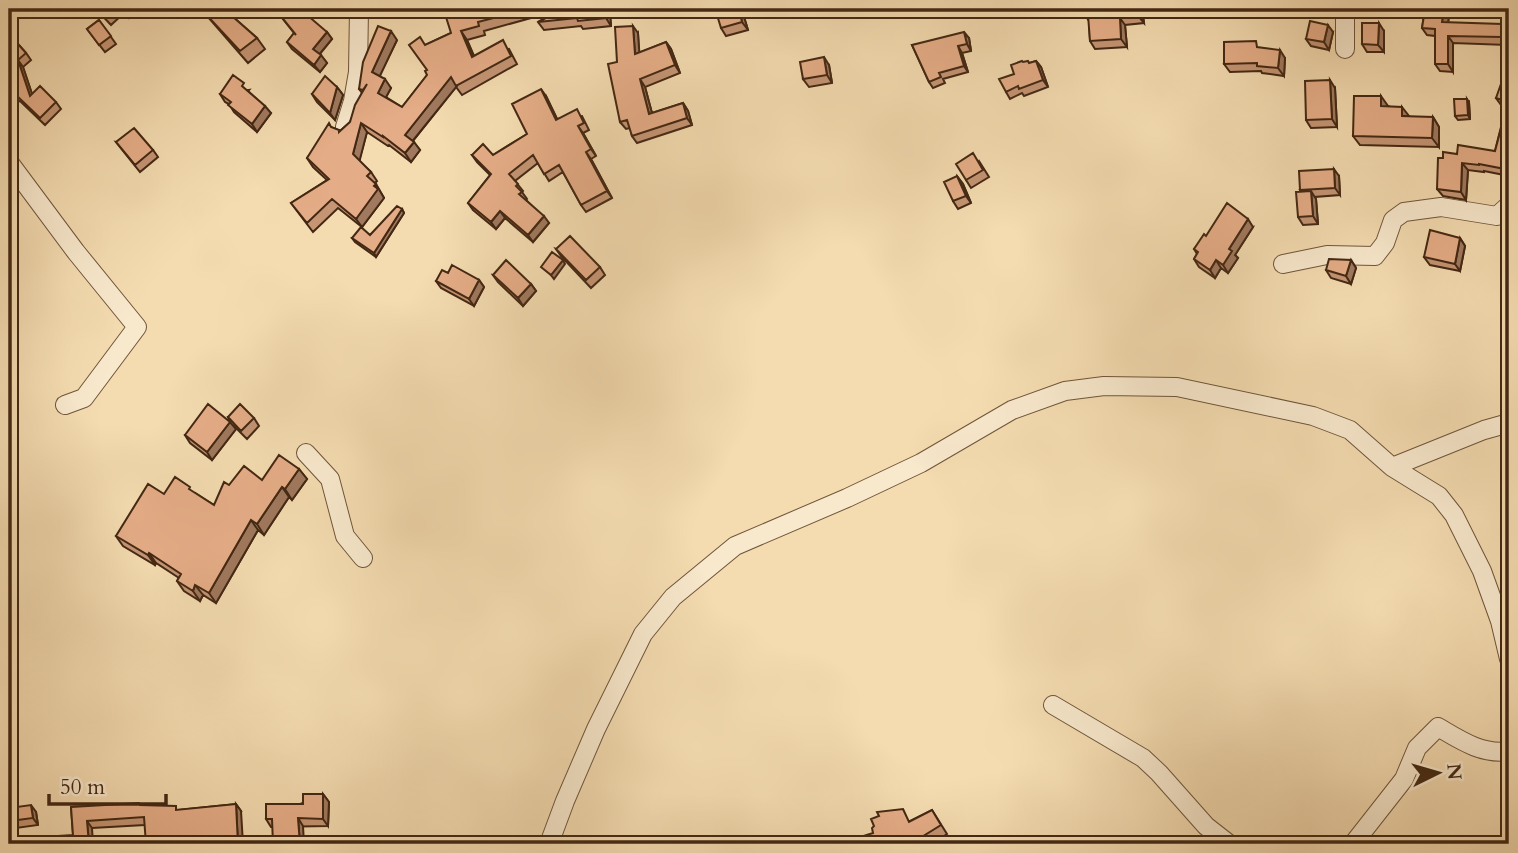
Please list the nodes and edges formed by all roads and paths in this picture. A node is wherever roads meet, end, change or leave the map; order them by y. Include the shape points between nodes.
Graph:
1 (359, 9) edge
2 (1345, 9) edge
3 (1345, 49) dead end
4 (345, 127) edge
5 (9, 162) edge
6 (1509, 205) edge
7 (1283, 264) dead end
8 (65, 405) dead end
9 (1509, 423) edge
10 (306, 453) dead end
11 (1392, 467) junction
12 (363, 558) dead end
13 (1509, 659) edge
14 (1053, 705) dead end
15 (1509, 751) edge
16 (549, 844) edge
17 (1229, 844) edge
18 (1353, 844) edge

1 - 4 street via 358,72
2 - 3 street
5 - 8 street via 137,327 84,398
6 - 7 street via 1497,216 1441,207 1404,212 1393,220 1375,256 1327,255
9 - 11 street
10 - 12 street via 330,479 345,536
11 - 13 street via 1439,496 1454,515 1482,571
11 - 16 street via 1350,430 1313,416 1177,387 1091,387 1012,410 921,463 735,546 673,597 643,634 596,729
14 - 17 street via 1143,758 1206,826
15 - 18 street via 1471,746 1438,727 1417,748 1404,779

